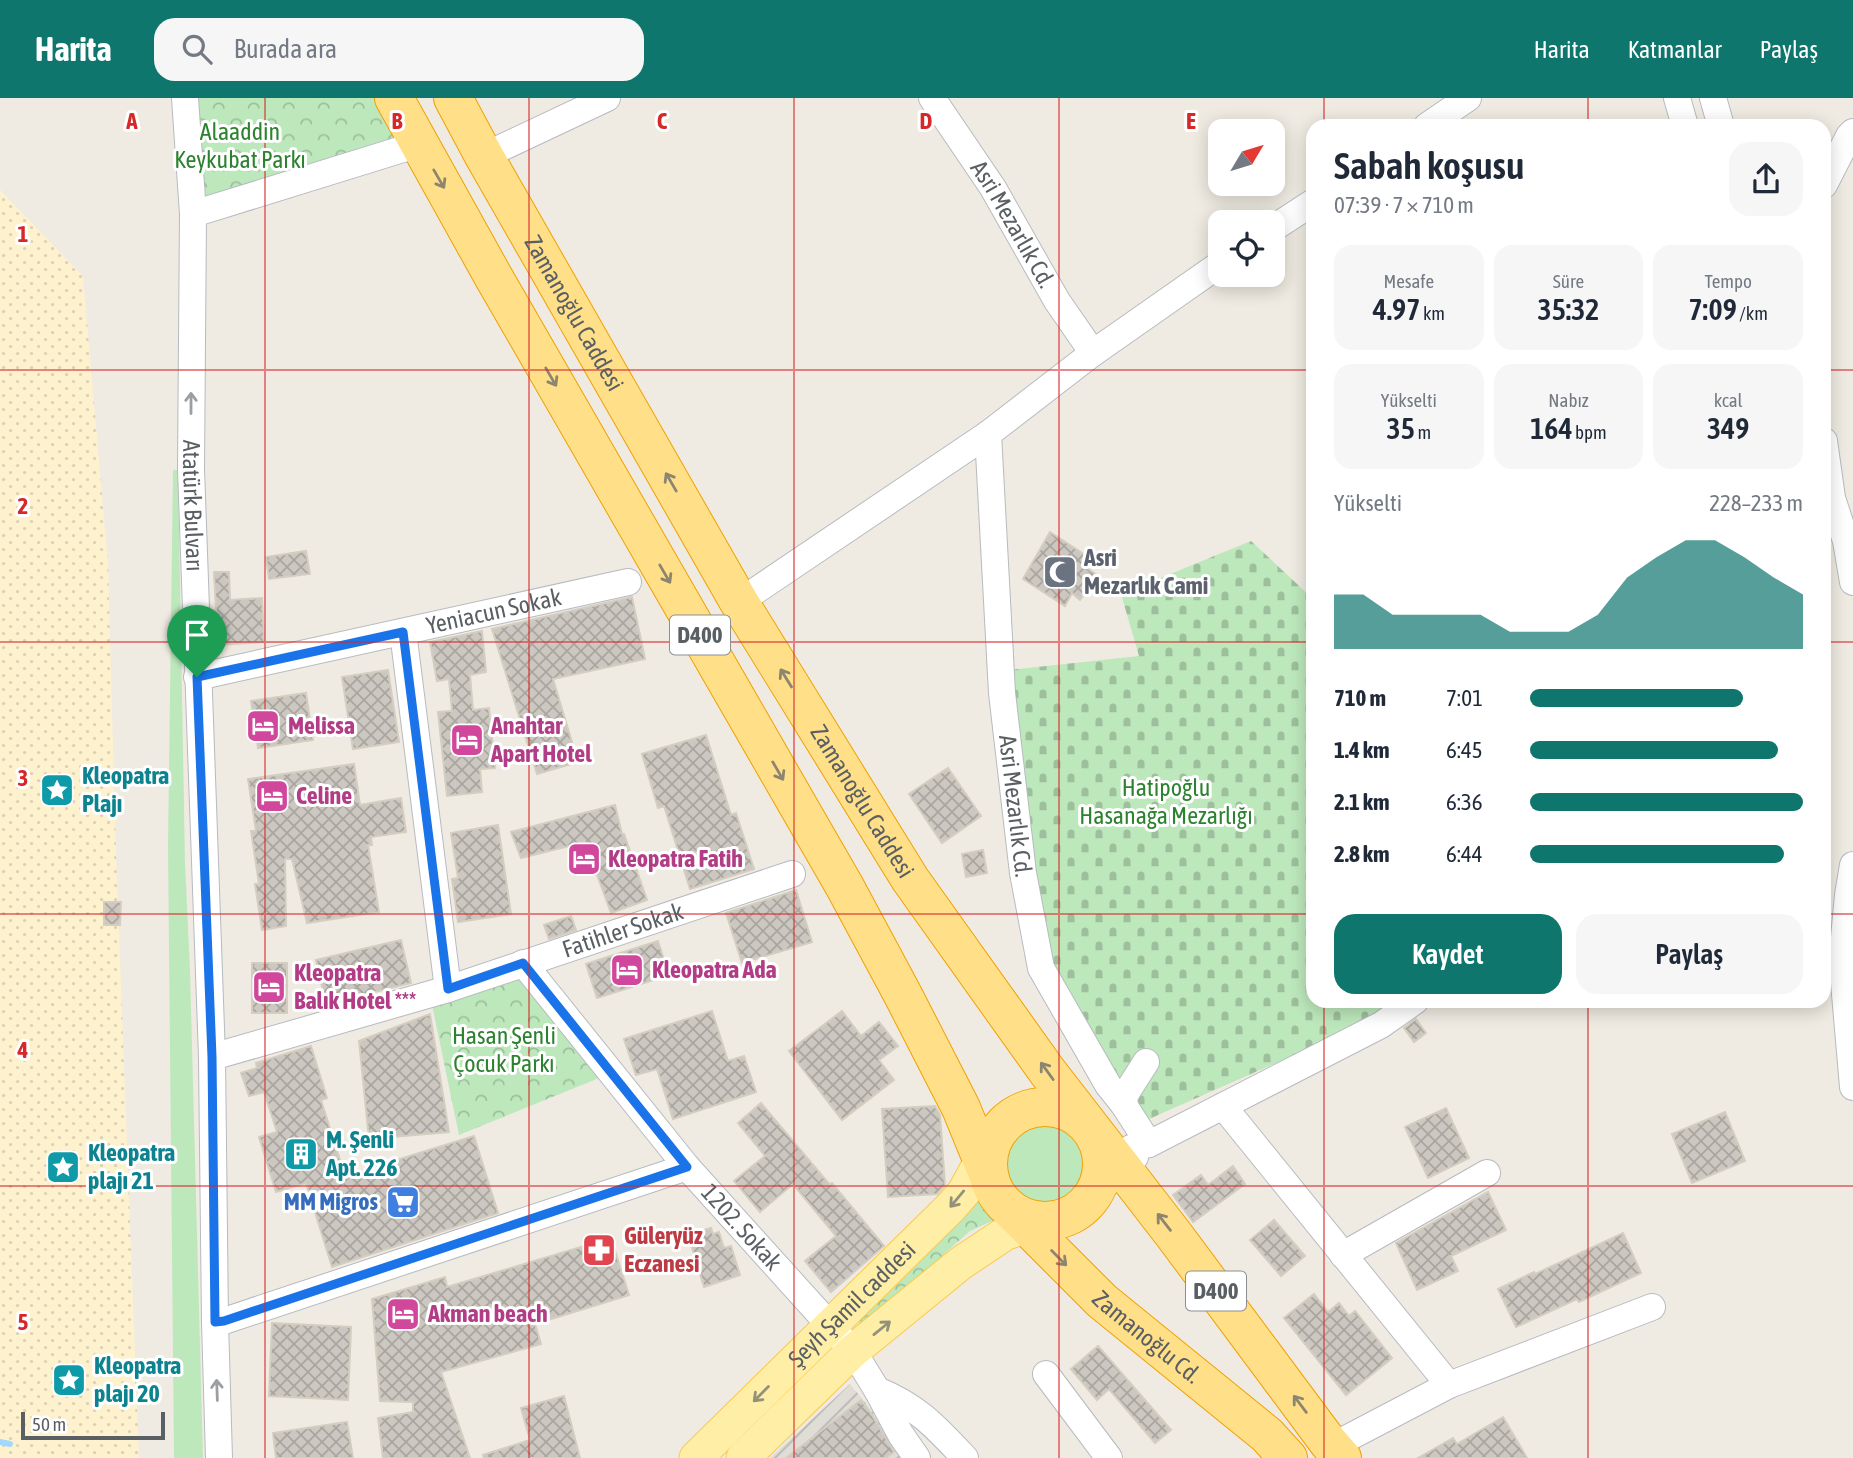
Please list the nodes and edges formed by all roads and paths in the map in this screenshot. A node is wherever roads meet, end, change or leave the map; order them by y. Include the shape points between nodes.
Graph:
1 (185, 98) edge
2 (394, 98) edge
3 (453, 98) edge
4 (607, 98) edge
5 (932, 98) edge
6 (1468, 98) edge
7 (1677, 98) edge
8 (1713, 98) edge
9 (1437, 119) edge
10 (1683, 119) edge
11 (1719, 119) edge
12 (1853, 132) edge
13 (419, 144) junction
14 (484, 156) junction
15 (1831, 172) edge
16 (1306, 207) edge
17 (192, 214) junction
18 (1285, 221) edge
19 (1208, 272) edge
20 (1093, 353) junction
21 (988, 434) junction
22 (1831, 464) edge
23 (1842, 501) edge
24 (1849, 538) edge
25 (628, 582) dead end
26 (1853, 582) edge
27 (739, 602) junction
28 (403, 632) junction
29 (197, 677) junction
30 (1853, 864) edge
31 (792, 874) dead end
32 (1850, 893) edge
33 (523, 963) junction
34 (448, 989) junction
35 (1405, 1008) edge
36 (212, 1057) junction
37 (1146, 1062) dead end
38 (1853, 1087) edge
39 (1124, 1105) junction
40 (1223, 1106) junction
41 (1116, 1146) junction
42 (687, 1167) junction
43 (1488, 1173) dead end
44 (1008, 1190) junction
45 (1093, 1196) junction
46 (1343, 1255) junction
47 (1652, 1307) dead end
48 (215, 1322) junction
49 (830, 1325) junction
50 (853, 1351) junction
51 (1046, 1374) dead end
52 (1449, 1385) junction
53 (877, 1390) junction
54 (1278, 1450) edge
55 (1335, 1450) edge
56 (949, 1453) edge
57 (219, 1458) edge
58 (696, 1458) edge
59 (743, 1458) edge
60 (917, 1458) edge
61 (1109, 1458) edge

1 - 17 street, Atatürk Bulvarı
2 - 13 highway, D400
3 - 14 highway, Zamanoğlu Caddesi / D400
4 - 14 street
5 - 20 street, Asri Mezarlık Cd. via 993,188 1057,301
6 - 9 street
7 - 10 street
8 - 11 street
12 - 15 street
13 - 17 street
13 -> 44 highway, D400 via 845,887
27 -> 14 highway, Zamanoğlu Caddesi / D400
16 - 18 street
29 -> 17 street, Atatürk Bulvarı via 191,469
19 - 20 street
20 - 21 street
21 - 27 street
21 - 39 street, Asri Mezarlık Cd. via 1002,693 1023,873 1041,968
22 - 23 street
23 - 24 street
24 - 26 street
25 - 28 street, Yeniacun Sokak
41 -> 27 highway, Zamanoğlu Caddesi / D400 via 1047,1071 910,879
28 - 29 street, Yeniacun Sokak
28 - 34 street
29 - 36 street, Atatürk Bulvarı
30 - 32 street
31 - 33 street, Fatihler Sokak
32 - 38 street via 1842,959
33 - 34 street, Fatihler Sokak
33 - 42 street, 1202. Sokak
34 - 36 street, Fatihler Sokak
35 - 40 street
36 - 48 street, Atatürk Bulvarı
37 - 39 street via 1125,1095
39 - 41 street, Asri Mezarlık Cd.
40 - 41 street
40 - 46 street
41 - 44 highway via 1074,1113 1056,1107 1018,1113 1003,1125
41 - 45 street
41 - 45 highway via 1099,1142 1101,1179
55 -> 41 highway, Zamanoğlu Caddesi / D400 via 1174,1235
42 - 48 street
42 - 49 street, 1202. Sokak
43 - 46 street
44 - 45 highway via 1064,1218 1081,1210
44 -> 49 main road, Şeyh Şamil caddesi via 964,1192
50 -> 44 main road, Şeyh Şamil caddesi via 961,1263 1006,1233
44 -> 54 highway, Zamanoğlu Cd. / D400 via 1102,1301
46 - 52 street
47 - 52 street
57 -> 48 street, Atatürk Bulvarı
49 - 50 street, 1202. Sokak
49 -> 58 main road, Şeyh Şamil caddesi
50 - 53 street, 1202. Sokak
50 - 59 main road, Şeyh Şamil caddesi
51 - 61 street
52 - 55 street via 1346,1439
53 - 56 street via 930,1420
53 - 60 street, 1202. Sokak

